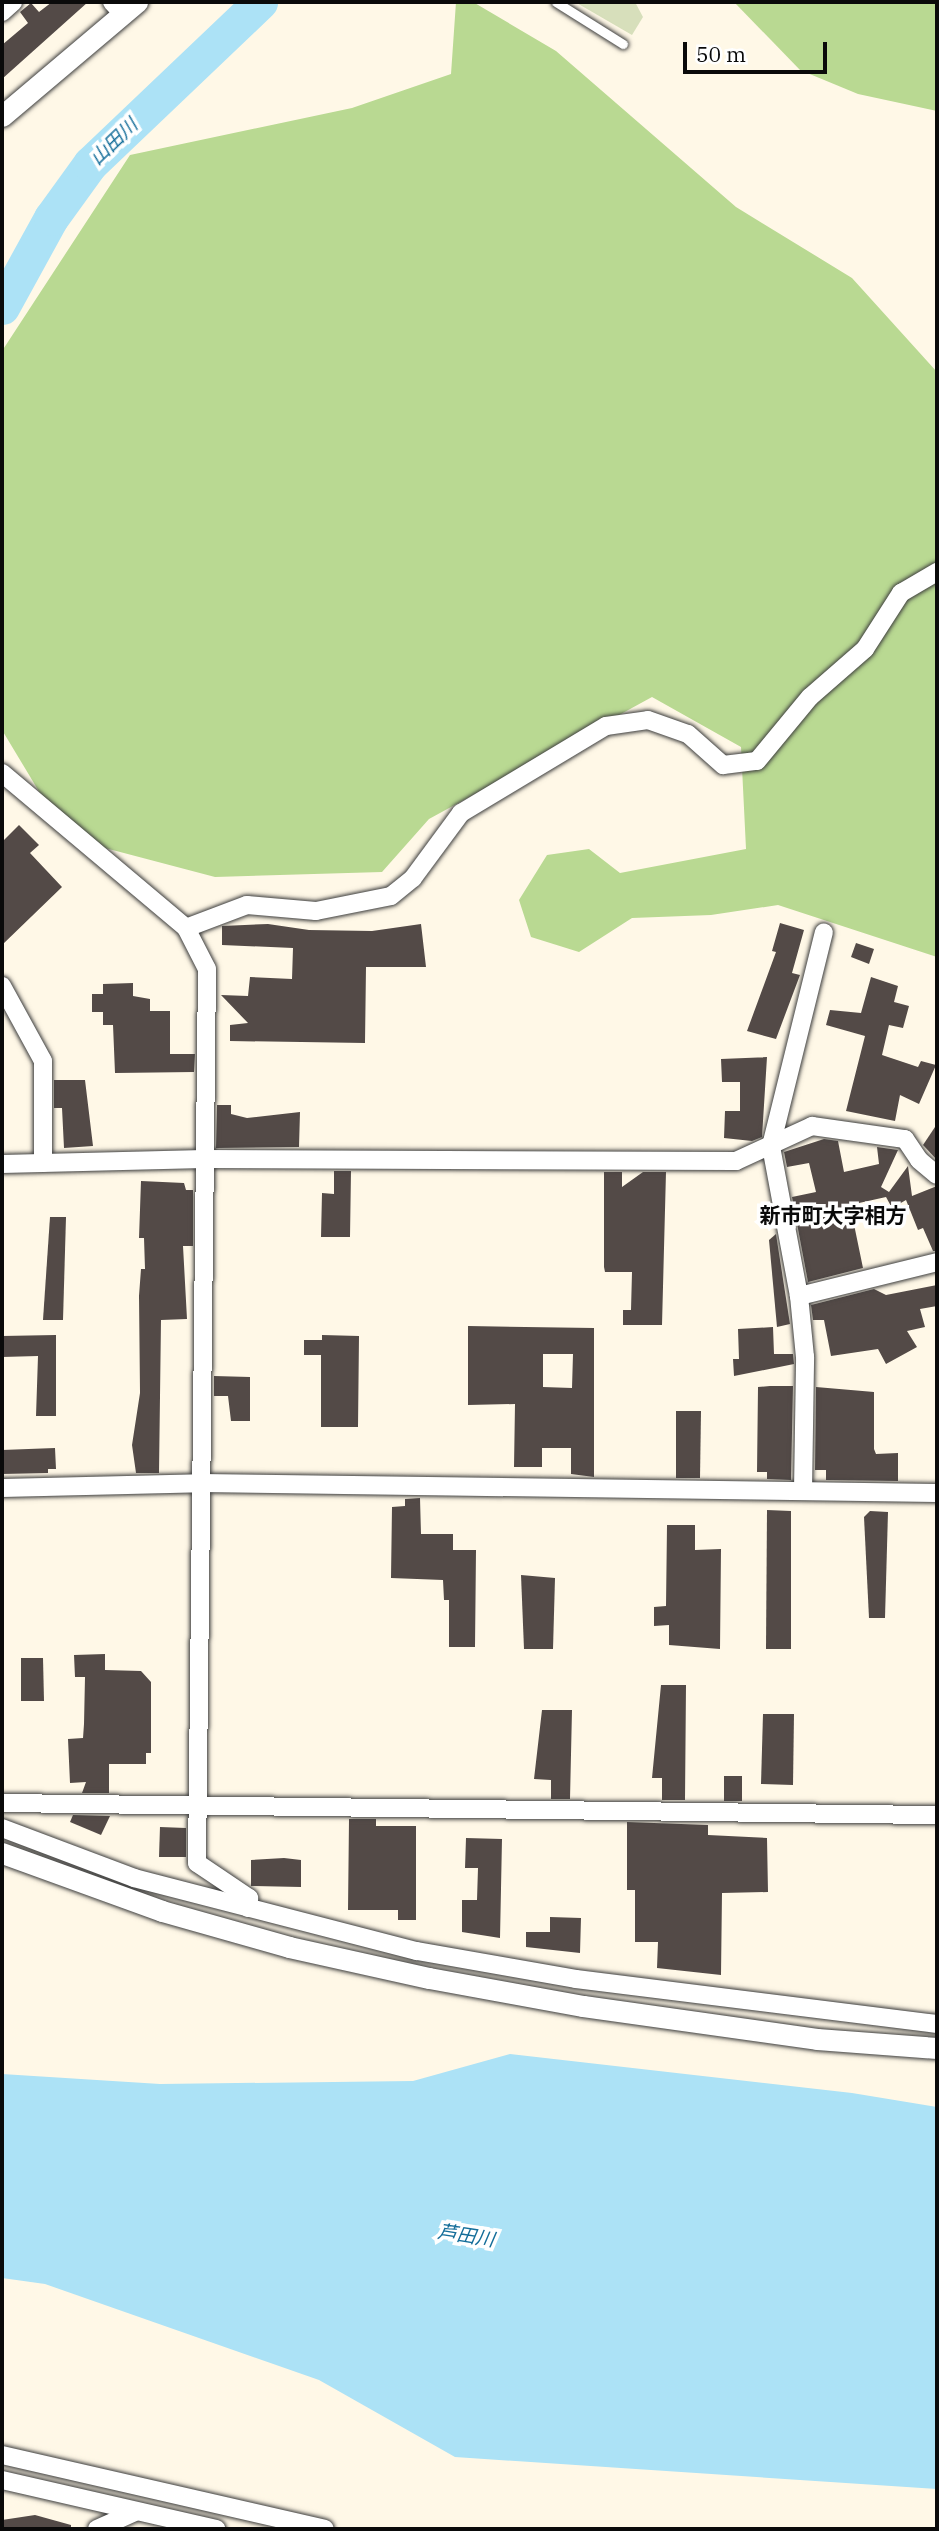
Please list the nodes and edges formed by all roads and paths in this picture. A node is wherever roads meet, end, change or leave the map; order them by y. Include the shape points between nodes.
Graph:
1 (13, 2) edge
2 (556, 2) edge
3 (124, 6) edge
4 (2, 12) edge
5 (623, 44) dead end
6 (2, 116) edge
7 (937, 572) edge
8 (2, 773) edge
9 (186, 928) junction
10 (824, 932) dead end
11 (2, 986) edge
12 (771, 1146) junction
13 (204, 1159) junction
14 (43, 1163) junction
15 (2, 1164) edge
16 (937, 1174) edge
17 (937, 1262) edge
18 (800, 1296) junction
19 (201, 1483) junction
20 (2, 1489) edge
21 (803, 1491) junction
22 (937, 1493) edge
23 (2, 1803) edge
24 (197, 1806) junction
25 (937, 1815) edge
26 (2, 1828) edge
27 (2, 1853) edge
28 (248, 1909) junction
29 (937, 2024) edge
30 (937, 2048) edge
31 (2, 2455) edge
32 (2, 2480) edge
33 (135, 2512) junction
34 (97, 2529) edge
35 (216, 2529) edge
36 (325, 2529) edge

1 - 4 street
2 - 5 lane
3 - 6 street
7 - 9 street via 901,593 865,649 810,697 757,761 723,765 688,734 648,720 606,726 461,813 413,878 391,896 316,911 247,905
8 - 9 street
9 - 13 street via 207,969
10 - 12 street
11 - 14 street via 43,1061
12 - 13 street via 736,1161
12 - 16 street via 812,1126 905,1139 919,1160
12 - 18 street
13 - 14 street
13 - 19 street
14 - 15 street
17 - 18 street
18 - 21 street via 805,1357
19 - 20 street
19 - 21 street
19 - 24 street
21 - 22 street
23 - 24 street
24 - 25 street
24 - 28 street via 197,1863 249,1898
26 - 28 street via 134,1878
27 - 30 street via 162,1911 289,1947 429,1978 583,2006 817,2039
28 - 29 street via 417,1951 576,1979
31 - 36 street
32 - 33 street
33 - 34 street
33 - 35 street

